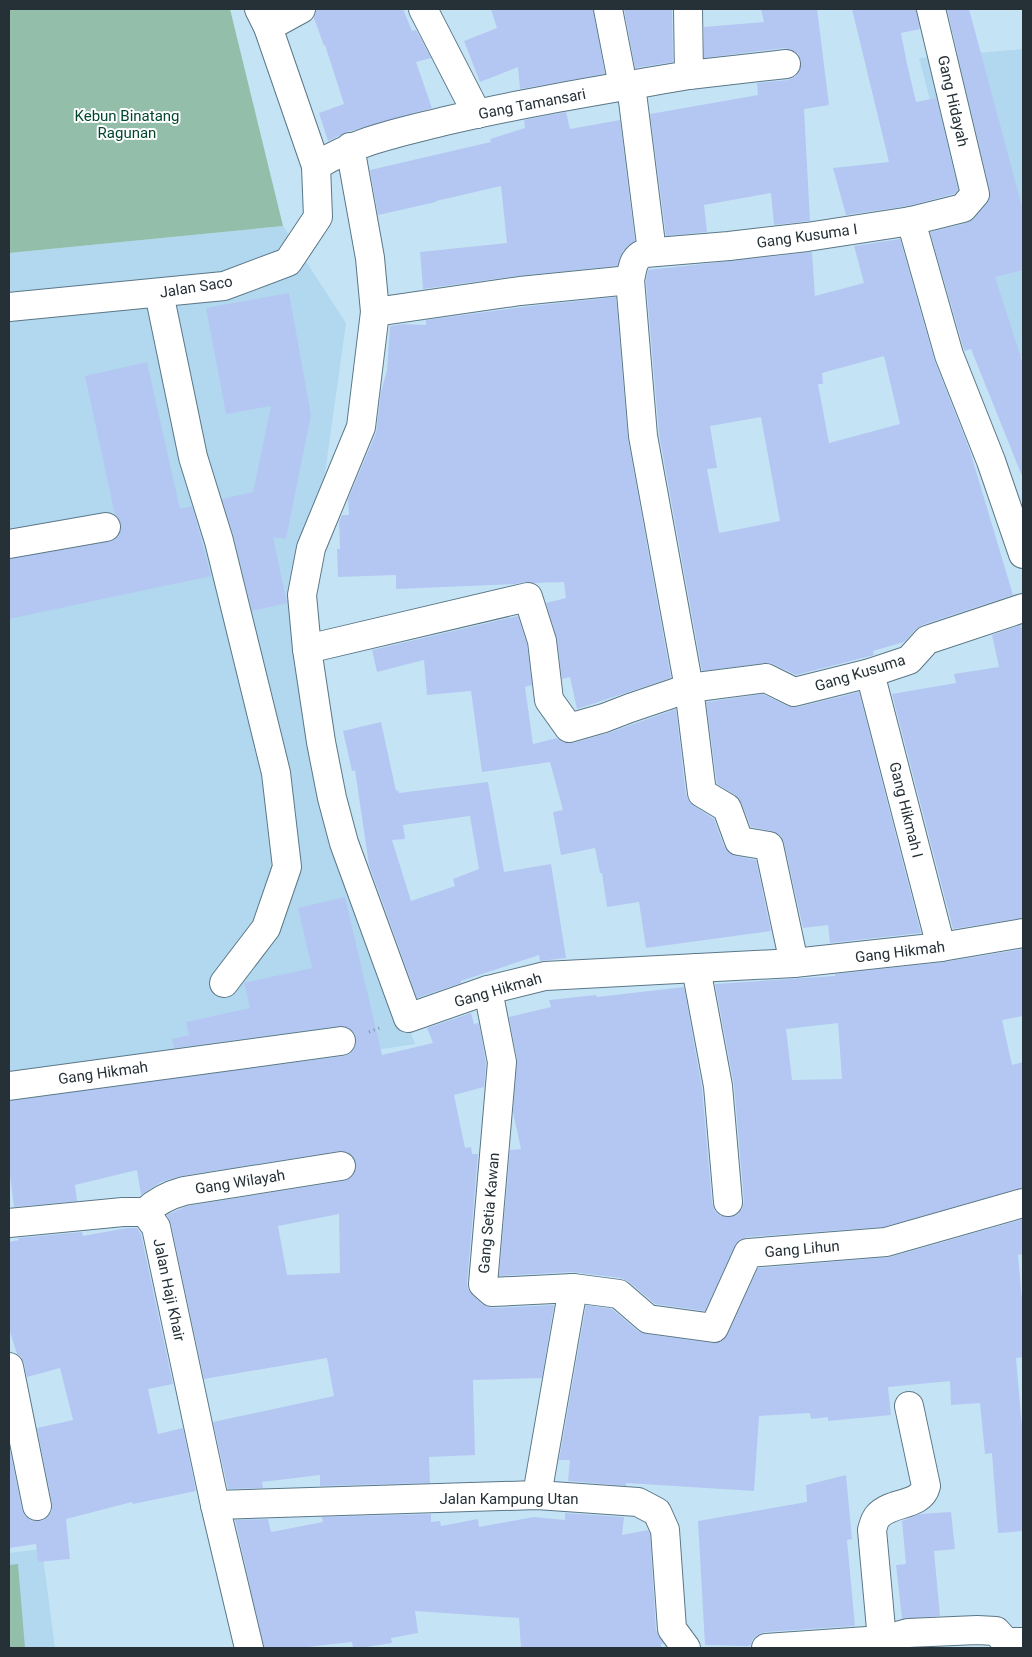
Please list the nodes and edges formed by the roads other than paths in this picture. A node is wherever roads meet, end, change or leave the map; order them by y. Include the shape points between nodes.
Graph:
1 (301, 9) edge
2 (423, 9) edge
3 (608, 9) edge
4 (688, 9) edge
5 (931, 9) edge
6 (263, 18) edge
7 (786, 64) dead end
8 (689, 74) junction
9 (627, 85) junction
10 (477, 114) junction
11 (350, 147) junction
12 (316, 166) junction
13 (975, 194) joint
14 (911, 221) junction
15 (639, 264) junction
16 (159, 293) junction
17 (9, 307) edge
18 (375, 312) junction
19 (106, 528) dead end
20 (9, 544) edge
21 (1023, 554) edge
22 (1023, 608) edge
23 (307, 649) junction
24 (870, 673) junction
25 (689, 688) junction
26 (1023, 933) edge
27 (941, 947) junction
28 (794, 963) junction
29 (696, 968) junction
30 (224, 984) dead end
31 (488, 990) junction
32 (341, 1041) road end
33 (9, 1086) edge
34 (341, 1166) dead end
35 (728, 1202) dead end
36 (1023, 1203) edge
37 (145, 1212) junction
38 (9, 1223) edge
39 (573, 1288) junction
40 (9, 1367) edge
41 (910, 1406) dead end
42 (537, 1495) junction
43 (215, 1505) junction
44 (37, 1506) dead end
45 (978, 1639) edge
46 (882, 1640) junction
47 (1023, 1642) edge
48 (249, 1648) edge
49 (686, 1648) edge
50 (766, 1648) edge

1 - 6 street
2 - 10 street
3 - 9 street
4 - 8 street
5 - 13 street, Gang Hidayah
6 - 12 street, Jalan Saco
7 - 8 street, Gang Tamansari
8 - 9 street, Gang Tamansari
9 - 10 street, Gang Tamansari
9 - 15 street
10 - 11 street, Gang Tamansari via 374,138
11 - 12 street, Gang Tamansari
11 - 18 street via 370,258
12 - 16 street, Jalan Saco via 318,217 288,262 224,286
13 - 14 street, Gang Kusuma I via 963,208
14 - 15 street, Gang Kusuma I via 730,246
14 - 21 street via 949,355
15 - 18 street, Gang Kusuma I via 520,291
15 - 25 street via 643,436
16 - 17 street, Jalan Saco
16 - 30 street via 193,457 219,541 276,773 287,867 266,928
18 - 23 street via 361,427 311,548 302,595
19 - 20 street
22 - 24 street, Gang Kusuma via 927,640 910,660
23 - 25 street, Gang Kusuma via 528,597 542,641 549,700 570,728
23 - 31 street, Gang Hikmah via 321,742 341,834 408,1018
24 - 25 street, Gang Kusuma via 794,692 766,678
24 - 27 street, Gang Hikmah I
25 - 28 street via 702,793 728,808 739,841 769,846
26 - 27 street, Gang Hikmah
27 - 28 street, Gang Hikmah
28 - 29 street, Gang Hikmah
29 - 31 street, Gang Hikmah via 545,976
29 - 35 street via 718,1086
31 - 39 street, Gang Setia Kawan via 502,1062 482,1284 492,1292
32 - 33 street, Gang Hikmah
34 - 37 street, Gang Wilayah via 184,1191 156,1202
36 - 39 street, Gang Lihun via 886,1242 748,1253 714,1328 648,1319 619,1294
37 - 38 street
37 - 43 street, Jalan Haji Khair via 156,1227
39 - 42 street
40 - 44 street
41 - 46 street via 926,1486 924,1494 917,1499 891,1506 877,1516 872,1530
42 - 43 street, Jalan Kampung Utan
42 - 49 street, Jalan Kampung Utan via 638,1502 657,1512 665,1530 672,1629
43 - 48 street, Jalan Haji Khair
45 - 46 street via 908,1633
45 - 47 street via 996,1632 1006,1642
46 - 50 street

